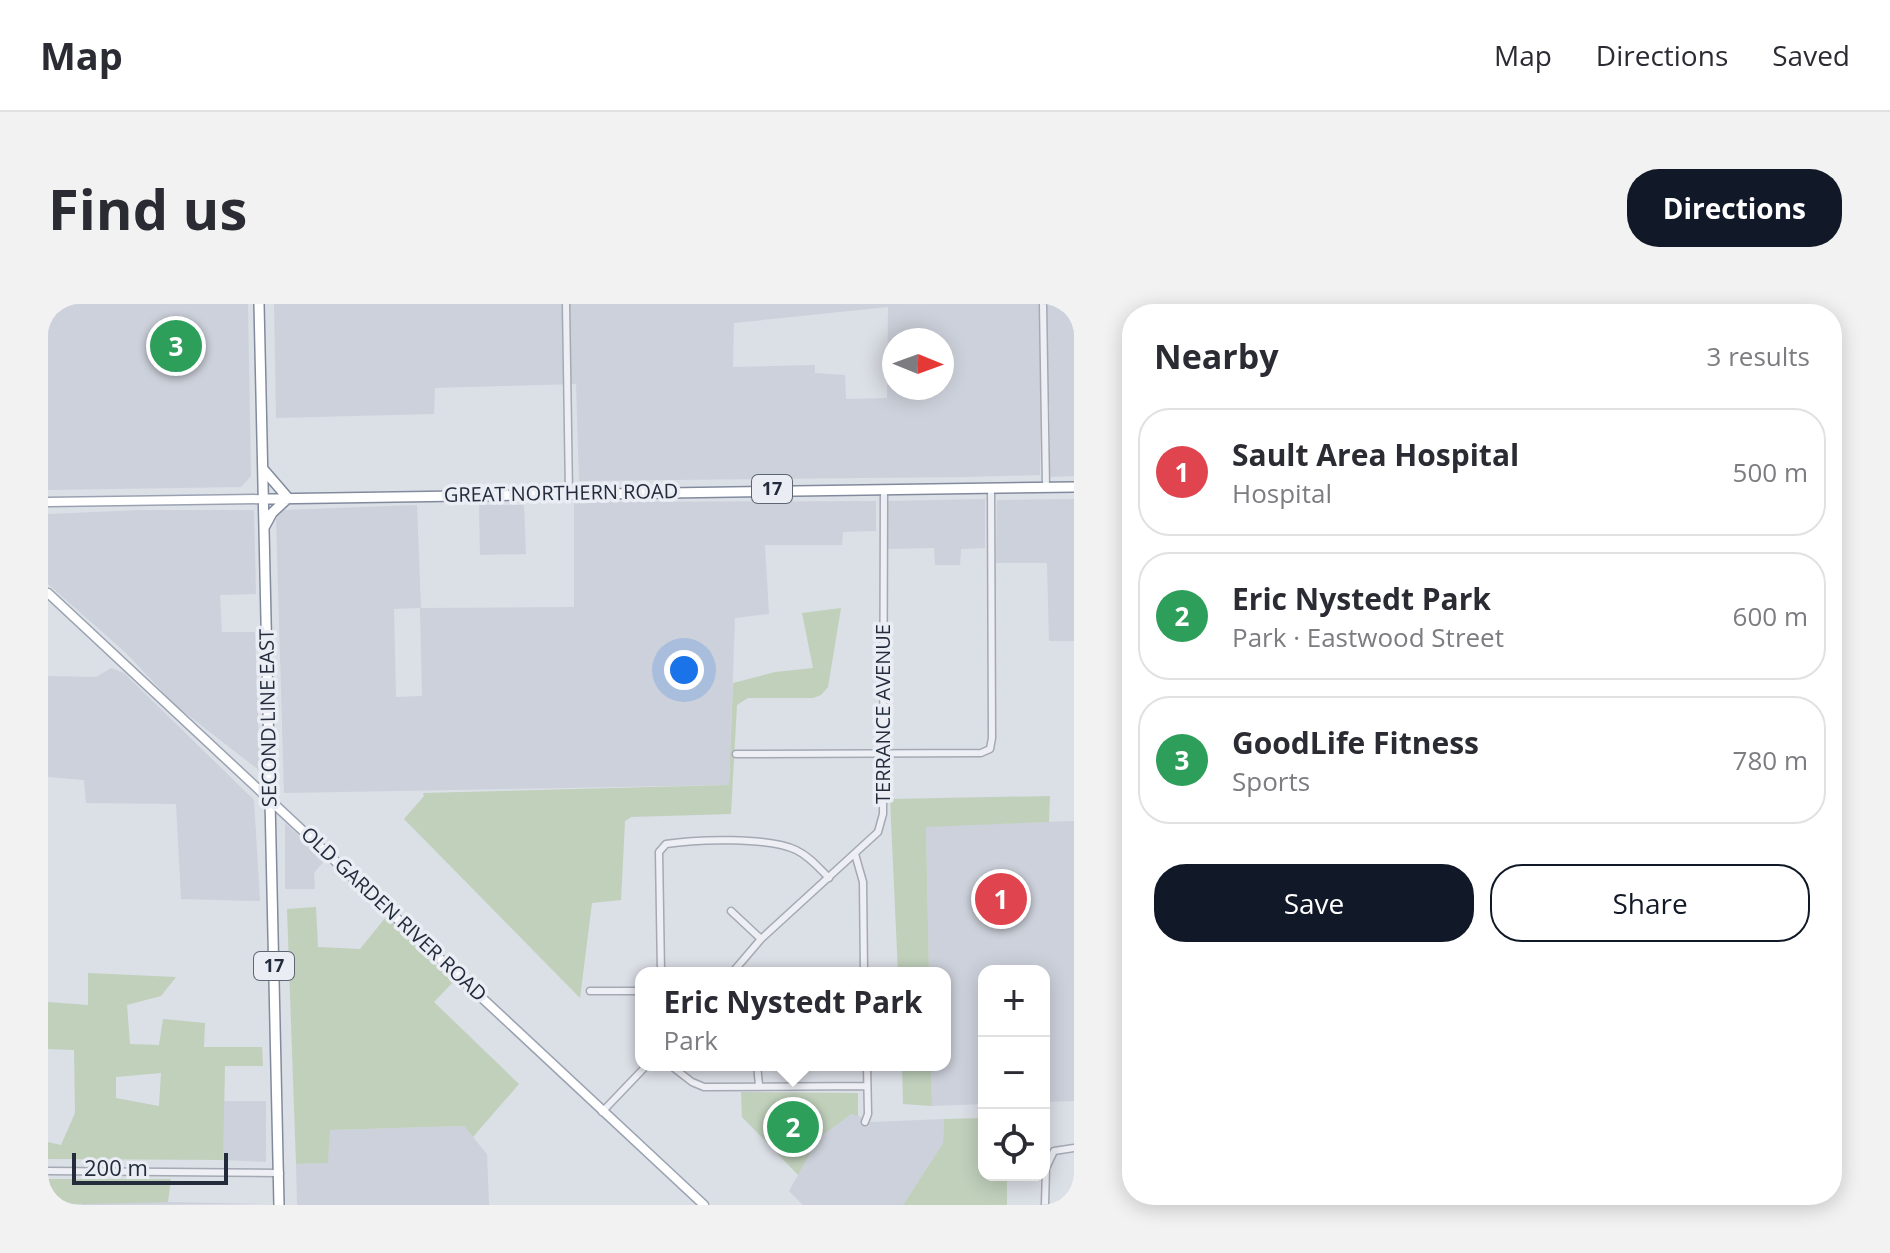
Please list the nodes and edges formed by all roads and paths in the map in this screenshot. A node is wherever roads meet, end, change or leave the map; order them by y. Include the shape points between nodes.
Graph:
1 (259, 304) edge
2 (566, 304) edge
3 (1043, 304) edge
4 (263, 469) junction
5 (991, 487) junction
6 (1046, 487) junction
7 (1074, 487) edge
8 (884, 489) junction
9 (569, 493) junction
10 (288, 498) junction
11 (264, 499) junction
12 (48, 502) edge
13 (264, 528) junction
14 (48, 593) edge
15 (881, 753) junction
16 (736, 754) dead end
17 (270, 799) junction
18 (855, 854) junction
19 (829, 878) junction
20 (731, 911) dead end
21 (761, 939) junction
22 (661, 967) edge
23 (737, 967) edge
24 (864, 967) edge
25 (590, 991) dead end
26 (635, 991) edge
27 (641, 1071) edge
28 (678, 1071) edge
29 (758, 1071) edge
30 (867, 1071) edge
31 (759, 1085) junction
32 (866, 1086) junction
33 (602, 1112) junction
34 (865, 1122) dead end
35 (1074, 1148) edge
36 (48, 1171) edge
37 (279, 1173) junction
38 (280, 1205) edge
39 (704, 1205) edge
40 (1045, 1205) edge

1 - 4 highway, SECOND LINE EAST
2 - 9 street
3 - 6 street
4 - 10 highway
4 - 11 highway, SECOND LINE EAST
5 - 6 highway, GREAT NORTHERN ROAD / 17
5 - 8 highway, GREAT NORTHERN ROAD / 17
5 - 15 street via 990,749
6 - 7 highway, GREAT NORTHERN ROAD / 17
8 - 9 highway, GREAT NORTHERN ROAD / 17
8 - 15 street, TERRANCE AVENUE
9 - 10 highway, GREAT NORTHERN ROAD / 17
10 - 11 highway, GREAT NORTHERN ROAD / 17
10 - 13 highway
11 - 12 main road, GREAT NORTHERN ROAD
11 - 13 highway, SECOND LINE EAST / 17
13 - 17 highway, SECOND LINE EAST / 17
14 - 17 main road, OLD GARDEN RIVER ROAD
15 - 16 street
15 - 18 street, TERRANCE AVENUE via 883,814 878,832
17 - 33 main road, OLD GARDEN RIVER ROAD
17 - 37 highway, SECOND LINE EAST / 17
18 - 19 street, TERRANCE AVENUE
18 - 24 street via 863,882
19 - 21 street, TERRANCE AVENUE
19 - 22 street via 795,849 768,842 666,844 659,852
20 - 21 street
21 - 23 street, TERRANCE AVENUE
25 - 26 street
27 - 33 street
28 - 31 street via 704,1087
29 - 31 street
30 - 32 street
31 - 32 street
32 - 34 street
33 - 39 main road, OLD GARDEN RIVER ROAD
35 - 40 street via 1054,1151 1049,1158
36 - 37 street
37 - 38 highway, SECOND LINE EAST / 17

